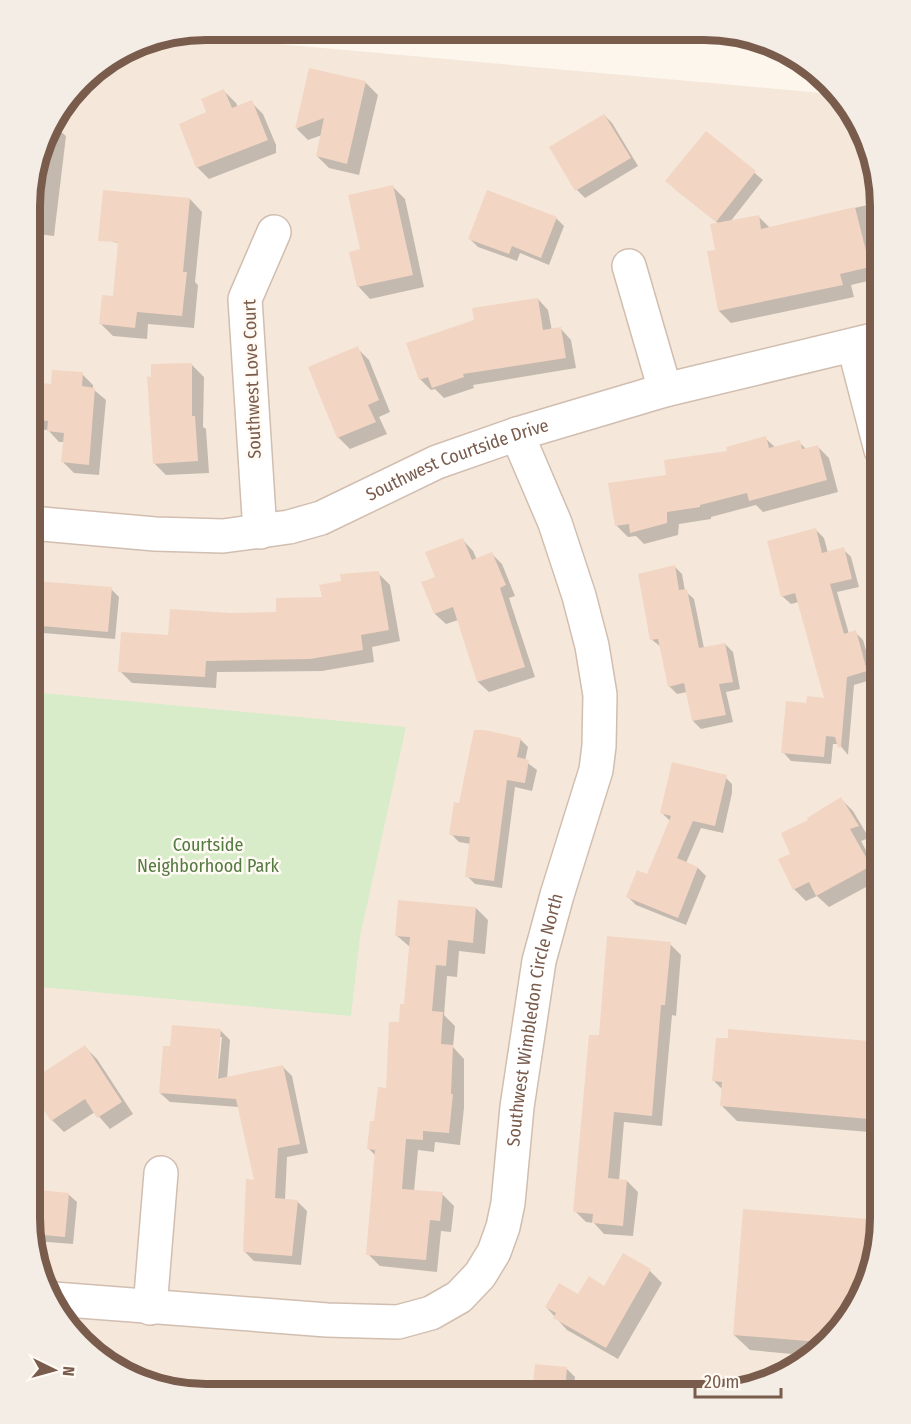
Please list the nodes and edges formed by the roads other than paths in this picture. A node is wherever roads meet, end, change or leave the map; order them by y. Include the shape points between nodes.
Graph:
1 (274, 231) dead end
2 (629, 266) dead end
3 (868, 342) edge
4 (870, 359) edge
5 (665, 390) junction
6 (517, 434) junction
7 (40, 524) edge
8 (260, 532) junction
9 (161, 1173) dead end
10 (62, 1300) edge
11 (150, 1308) junction

1 - 8 street, Southwest Love Court via 245,299
2 - 5 street
3 - 4 street
3 - 5 street, Southwest Courtside Drive
5 - 6 street, Southwest Courtside Drive
6 - 8 street, Southwest Courtside Drive via 437,462 321,518
6 - 11 street, Southwest Wimbledon Circle North via 555,523 582,606 600,695 599,746 596,770 539,961 517,1107 508,1203 494,1252 480,1275 459,1297 431,1313 398,1322
7 - 8 street, Southwest Courtside Drive via 155,534 223,536
9 - 11 street
10 - 11 street, Southwest Wimbledon Circle North

